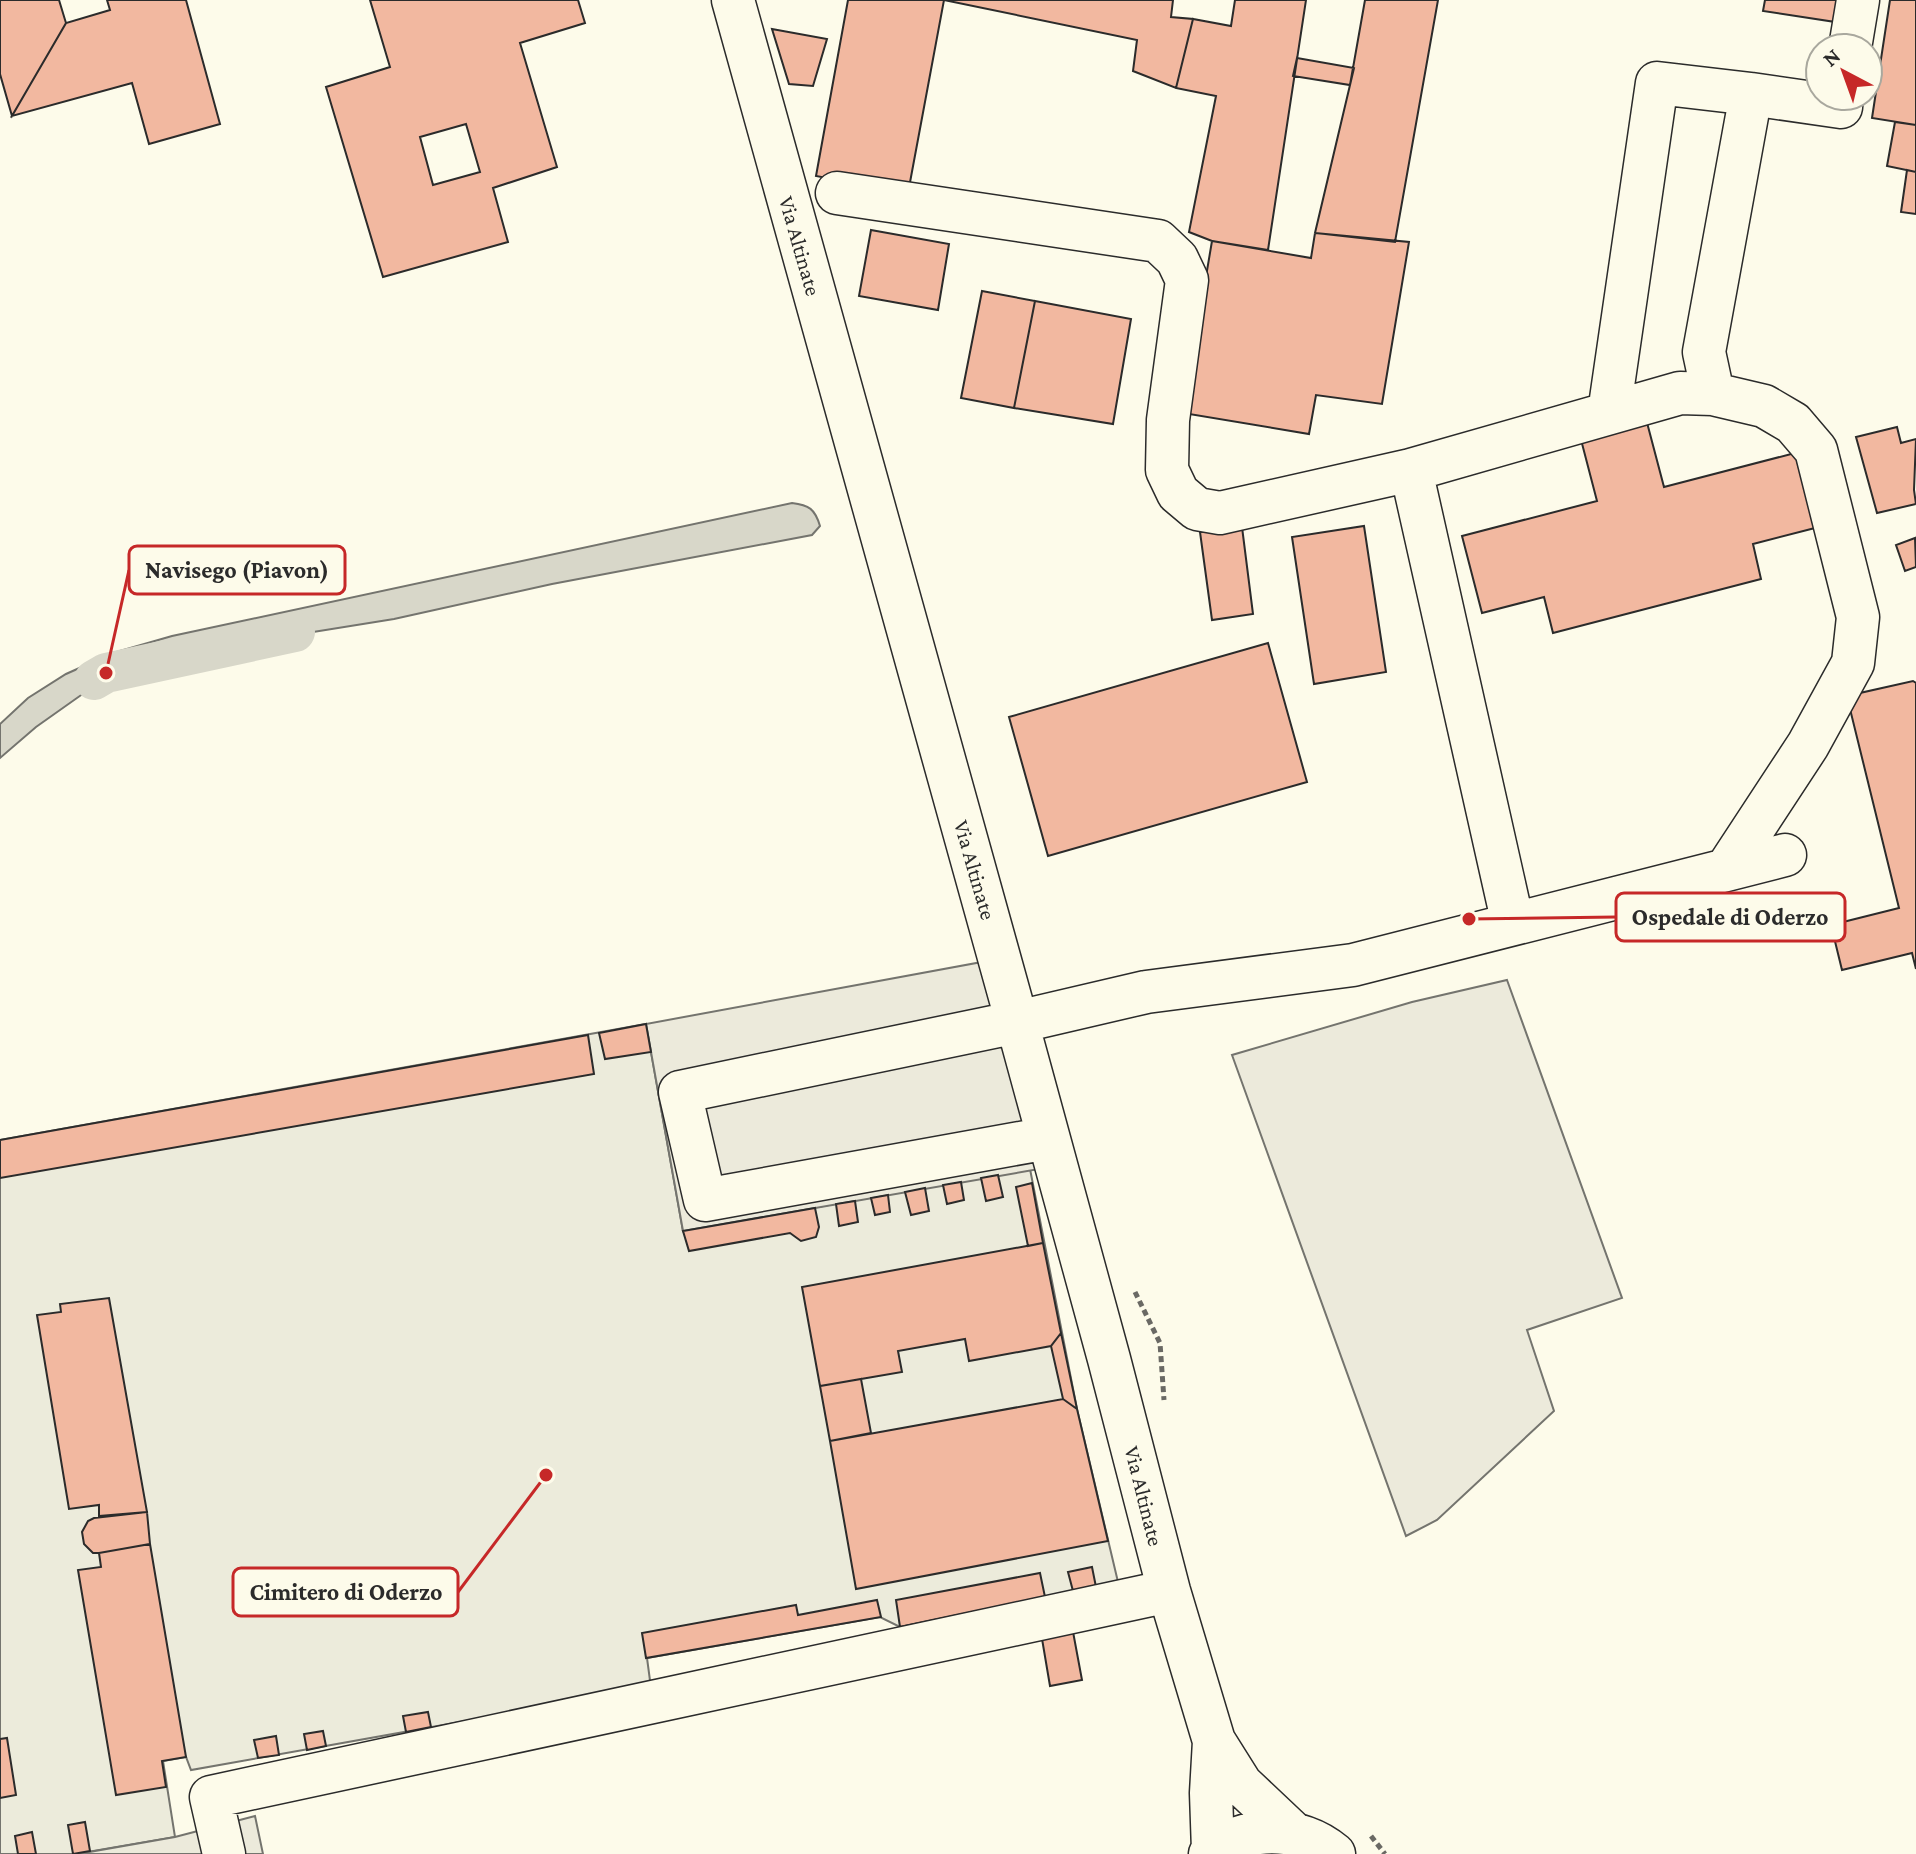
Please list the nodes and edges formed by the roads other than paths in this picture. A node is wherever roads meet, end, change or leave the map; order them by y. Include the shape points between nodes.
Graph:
1 (733, 0) edge
2 (1858, 0) edge
3 (1853, 32) edge
4 (1751, 94) junction
5 (1804, 102) edge
6 (837, 193) dead end
7 (1713, 394) junction
8 (1609, 413) junction
9 (1411, 470) junction
10 (1785, 855) dead end
11 (1726, 870) junction
12 (1513, 924) junction
13 (1017, 1022) junction
14 (1048, 1138) junction
15 (1169, 1591) junction
16 (1214, 1741) junction
17 (1294, 1834) junction
18 (1352, 1843) edge
19 (1211, 1852) edge
20 (224, 1854) edge

1 - 13 street, Via Altinate
2 - 3 street
4 - 5 street
4 - 7 street via 1704,352
4 - 8 street via 1657,83
6 - 9 street via 1158,241 1177,259 1187,280 1168,420 1167,470 1178,493 1197,509 1220,513
7 - 8 street via 1680,393
7 - 11 street via 1764,406 1793,423 1816,450 1858,617 1853,663 1808,745
8 - 9 street
9 - 12 street
10 - 11 street
11 - 12 street
12 - 13 street via 1353,965 1146,992
13 - 14 street, Via Altinate
13 - 14 street via 680,1092 705,1200
14 - 15 street, Via Altinate
15 - 16 street, Via Altinate
15 - 20 street via 211,1797
16 - 17 street, Via Altinate via 1241,1784
16 - 19 street, Via Altinate
17 - 18 street, Via Altinate via 1324,1845
17 - 19 street, Via Altinate via 1238,1838

